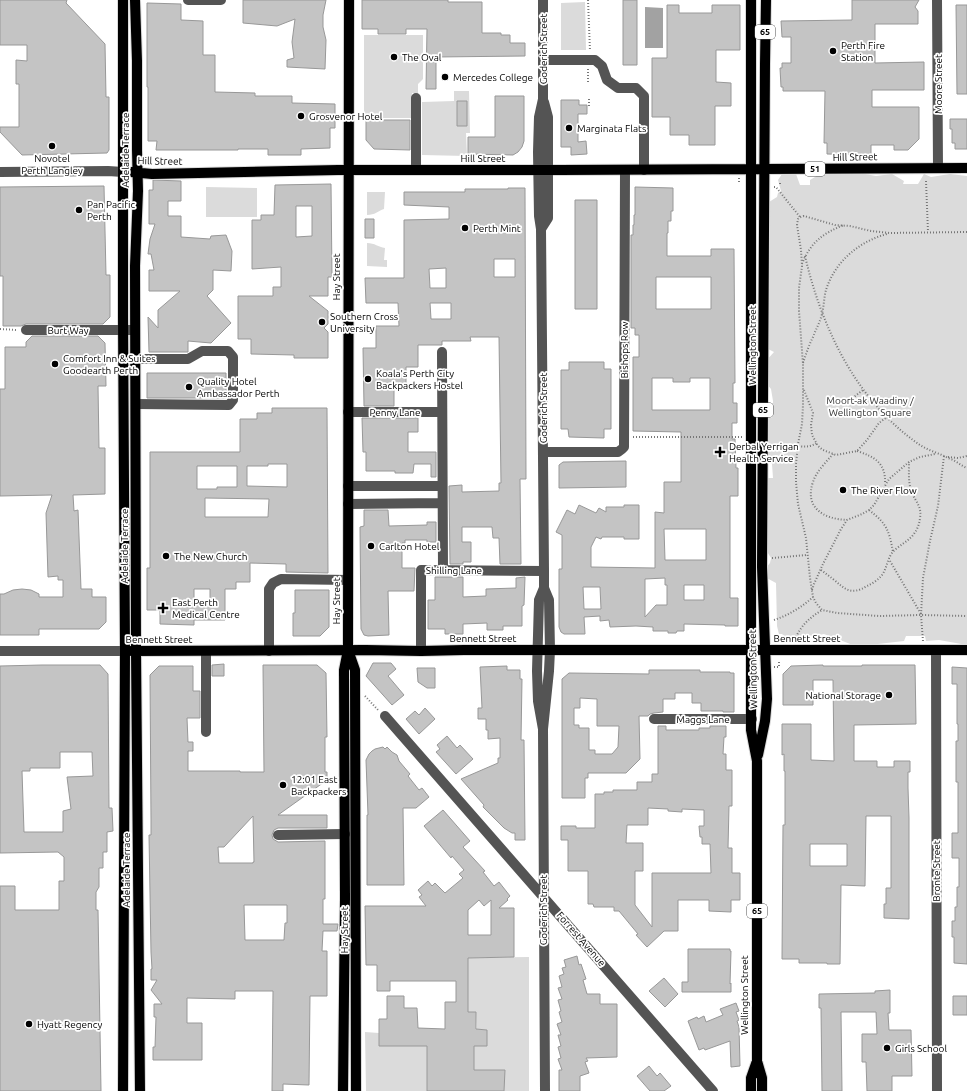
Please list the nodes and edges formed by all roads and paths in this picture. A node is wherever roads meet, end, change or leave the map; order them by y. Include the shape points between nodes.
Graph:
1 (124, 0) edge
2 (135, 0) edge
3 (188, 0) edge
4 (221, 0) edge
5 (349, 0) edge
6 (543, 0) edge
7 (588, 0) edge
8 (751, 0) edge
9 (766, 0) edge
10 (938, 0) edge
11 (543, 60) junction
12 (589, 60) junction
13 (588, 82) dead end
14 (416, 98) dead end
15 (589, 98) dead end
16 (589, 106) dead end
17 (938, 168) junction
18 (967, 168) edge
19 (348, 170) junction
20 (416, 170) junction
21 (543, 170) junction
22 (625, 170) junction
23 (644, 170) junction
24 (750, 170) junction
25 (764, 170) junction
26 (0, 172) edge
27 (123, 172) junction
28 (137, 173) junction
29 (739, 178) dead end
30 (926, 181) dead end
31 (739, 182) dead end
32 (776, 187) dead end
33 (800, 218) junction
34 (845, 225) junction
35 (928, 232) junction
36 (967, 232) edge
37 (890, 233) junction
38 (805, 256) junction
39 (802, 266) junction
40 (822, 312) junction
41 (0, 330) edge
42 (26, 330) joint
43 (123, 330) junction
44 (135, 330) junction
45 (442, 352) dead end
46 (136, 359) junction
47 (803, 364) junction
48 (803, 388) junction
49 (863, 390) junction
50 (850, 400) dead end
51 (136, 404) junction
52 (348, 412) junction
53 (442, 412) junction
54 (887, 417) junction
55 (624, 436) junction
56 (743, 437) dead end
57 (817, 443) junction
58 (798, 446) junction
59 (857, 451) junction
60 (543, 452) junction
61 (833, 454) junction
62 (936, 454) junction
63 (944, 456) junction
64 (967, 456) edge
65 (948, 457) junction
66 (909, 462) junction
67 (967, 468) edge
68 (885, 485) junction
69 (348, 486) junction
70 (442, 486) junction
71 (442, 503) junction
72 (348, 504) junction
73 (869, 510) junction
74 (846, 520) junction
75 (893, 552) junction
76 (807, 555) junction
77 (772, 558) dead end
78 (889, 560) junction
79 (442, 570) junction
80 (820, 570) junction
81 (544, 571) junction
82 (348, 580) junction
83 (544, 588) junction
84 (812, 592) junction
85 (813, 597) junction
86 (822, 610) junction
87 (922, 615) junction
88 (967, 616) edge
89 (774, 620) dead end
90 (796, 637) dead end
91 (923, 639) dead end
92 (348, 650) junction
93 (538, 650) junction
94 (550, 650) junction
95 (751, 650) junction
96 (766, 650) junction
97 (936, 650) junction
98 (967, 650) edge
99 (0, 651) edge
100 (125, 651) junction
101 (136, 651) junction
102 (206, 651) junction
103 (269, 651) junction
104 (421, 651) junction
105 (778, 661) dead end
106 (778, 667) dead end
107 (364, 696) dead end
108 (385, 716) joint
109 (654, 719) dead end
110 (752, 719) junction
111 (543, 729) junction
112 (206, 732) dead end
113 (757, 761) junction
114 (345, 834) junction
115 (278, 835) dead end
116 (543, 896) junction
117 (757, 1061) junction
118 (123, 1091) edge
119 (140, 1091) edge
120 (343, 1091) edge
121 (356, 1091) edge
122 (545, 1091) edge
123 (713, 1091) edge
124 (751, 1091) edge
125 (762, 1091) edge
126 (938, 1091) edge

1 - 27 main road, Adelaide Terrace
2 - 28 main road, Adelaide Terrace
3 - 4 street
5 - 19 main road, Hay Street
6 - 11 street, Goderich Street
7 - 12 path
8 - 24 main road, Wellington Street / 65
9 - 25 main road, Wellington Street / 65
10 - 17 street, Moore Street
11 - 12 street
11 - 21 street, Goderich Street via 543,99 548,117
12 - 13 path
12 - 23 street via 595,60 602,66 607,80 618,88 636,88 644,96
14 - 20 street
15 - 16 path
17 - 18 main road, Hill Street / 51
17 - 25 main road, Hill Street / 51
19 - 20 main road, Hill Street
19 - 28 main road, Hill Street
19 - 52 main road, Hay Street
20 - 21 main road, Hill Street
21 - 22 main road, Hill Street
21 - 60 street, Goderich Street via 548,218 541,229
22 - 23 main road, Hill Street
22 - 55 street, Bishops Row
23 - 24 main road, Hill Street
24 - 25 main road, Hill Street
24 - 95 main road, Wellington Street / 65
25 - 96 main road, Wellington Street / 65 via 762,567
26 - 27 street, Hill Street
27 - 28 main road, Hill Street
27 - 43 main road, Adelaide Terrace
28 - 44 main road, Adelaide Terrace
29 - 31 path
30 - 35 path
32 - 33 path
33 - 34 path via 801,216
33 - 39 path via 797,225
34 - 37 path
34 - 38 path via 821,237
35 - 36 path
35 - 37 path
37 - 40 path via 864,243 839,265 826,291
38 - 39 path
38 - 40 path
39 - 47 path via 799,311
40 - 47 path
40 - 49 path via 838,348
41 - 42 path
42 - 43 street, Burt Way
43 - 44 street, Burt Way
43 - 100 main road, Adelaide Terrace
44 - 46 main road, Adelaide Terrace
45 - 53 street
46 - 51 main road, Adelaide Terrace
46 - 51 street via 188,359 202,351 228,351 233,357 233,400 229,404
47 - 48 path
48 - 57 path via 813,413 812,434
48 - 58 path via 802,424
49 - 50 path
49 - 54 path
51 - 101 main road, Adelaide Terrace
52 - 53 street, Penny Lane
52 - 69 main road, Hay Street
53 - 70 street
54 - 59 path via 879,423
54 - 62 path via 921,446
55 - 56 path
55 - 60 street, Bishops Row via 624,447 618,452
57 - 58 path via 806,447
57 - 61 path via 823,450
58 - 76 path via 796,482
59 - 61 path
59 - 68 path via 881,464 886,477
60 - 81 street, Goderich Street
61 - 74 path via 813,481 812,500 816,508 827,517
62 - 63 path
62 - 66 path
63 - 65 path
63 - 87 path via 938,506 923,578
64 - 65 path
65 - 67 path
66 - 68 path
66 - 75 path via 910,484 918,503 920,519 912,536
68 - 73 path
69 - 70 street
69 - 72 main road, Hay Street
70 - 71 street
71 - 72 street
71 - 79 street
72 - 82 main road, Hay Street
73 - 74 path
73 - 75 path via 885,525
74 - 80 path
75 - 78 path
76 - 77 path
76 - 84 path
78 - 80 path via 881,575 862,590 846,590
78 - 87 path
79 - 81 street, Shilling Lane
79 - 104 street, Shilling Lane via 421,570
80 - 84 path
81 - 83 street, Goderich Street
82 - 92 main road, Hay Street
82 - 103 street via 281,579 273,583 268,589
83 - 93 street, Goderich Street via 539,600
83 - 94 street, Goderich Street via 549,600
84 - 85 path
85 - 86 path
85 - 89 path via 785,616
86 - 87 path via 864,616
86 - 90 path via 806,621
87 - 88 path
87 - 91 path
92 - 103 main road, Bennett Street
92 - 104 main road, Bennett Street
92 - 114 main road, Hay Street via 344,670
92 - 121 main road, Hay Street via 355,670
93 - 94 main road, Bennett Street
93 - 104 main road, Bennett Street
93 - 111 street, Goderich Street via 538,700
94 - 95 main road, Bennett Street
94 - 111 street, Goderich Street
95 - 96 main road, Bennett Street
95 - 110 main road, Wellington Street / 65
96 - 97 main road, Bennett Street
96 - 113 main road, Wellington Street / 65 via 767,707
97 - 98 main road, Bennett Street
97 - 126 street, Bronte Street
99 - 100 street, Bennett Street
100 - 101 main road, Bennett Street
100 - 118 main road, Adelaide Terrace
101 - 102 main road, Bennett Street
101 - 119 main road, Adelaide Terrace
102 - 103 main road, Bennett Street
102 - 112 street
105 - 106 path
107 - 108 path
108 - 116 street, Forrest Avenue
109 - 110 street, Maggs Lane
110 - 113 main road, Wellington Street / 65 via 751,730
111 - 116 street, Goderich Street
113 - 117 main road, Wellington Street / 65
114 - 115 street
114 - 120 main road, Hay Street
116 - 122 street, Goderich Street
116 - 123 street, Forrest Avenue
117 - 124 main road, Wellington Street / 65 via 751,1078
117 - 125 main road, Wellington Street / 65 via 762,1078

